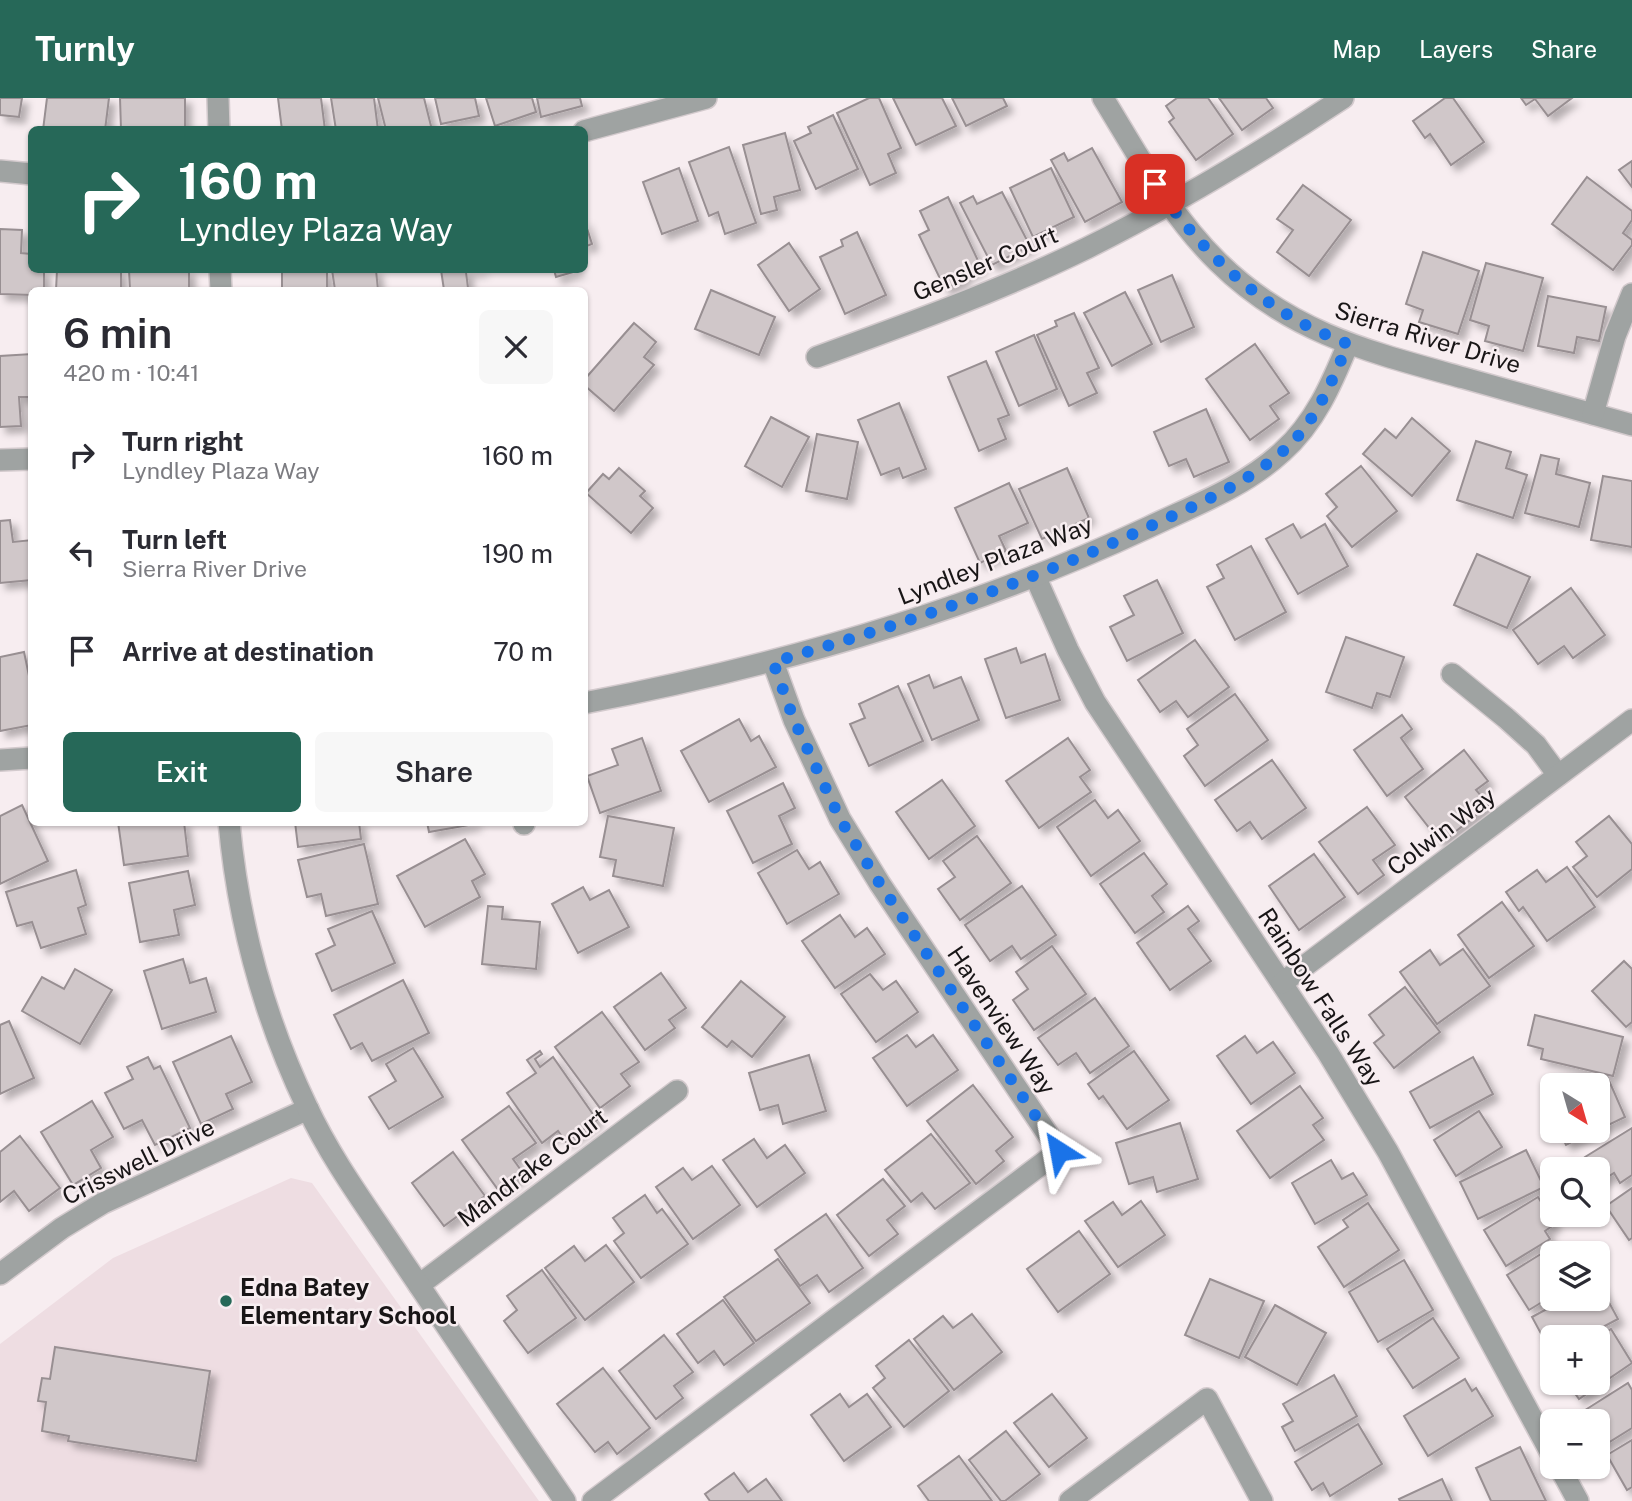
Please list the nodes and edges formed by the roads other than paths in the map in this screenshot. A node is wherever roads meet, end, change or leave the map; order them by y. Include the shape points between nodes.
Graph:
1 (218, 98) edge
2 (706, 98) edge
3 (1103, 98) edge
4 (1343, 98) edge
5 (219, 126) edge
6 (588, 130) edge
7 (0, 171) edge
8 (28, 174) edge
9 (1169, 205) junction
10 (1632, 294) edge
11 (1348, 344) junction
12 (817, 357) dead end
13 (1593, 414) junction
14 (1632, 425) edge
15 (28, 459) edge
16 (0, 460) edge
17 (1035, 576) junction
18 (773, 662) junction
19 (1452, 674) dead end
20 (588, 702) edge
21 (1632, 720) edge
22 (28, 758) edge
23 (0, 760) edge
24 (1558, 775) junction
25 (229, 826) edge
26 (1282, 983) junction
27 (677, 1091) dead end
28 (308, 1109) junction
29 (0, 1274) edge
30 (419, 1285) junction
31 (1540, 1433) edge
32 (1566, 1479) edge
33 (565, 1501) edge
34 (593, 1501) edge
35 (1070, 1501) edge
36 (1262, 1501) edge
37 (1578, 1501) edge

1 - 5 street
2 - 6 street
3 - 9 street, Sierra River Drive
4 - 9 street, Gensler Court
7 - 8 street
9 - 11 street, Sierra River Drive via 1218,263 1260,297 1300,323
9 - 12 street, Gensler Court via 987,293
10 - 13 street
11 - 13 street, Sierra River Drive
11 - 17 street, Lyndley Plaza Way via 1309,422 1284,451 1253,475
13 - 14 street, Sierra River Drive
15 - 16 street
17 - 18 street, Lyndley Plaza Way
17 - 26 street, Rainbow Falls Way via 1095,702
18 - 20 street, Lyndley Plaza Way
18 - 34 street, Havenview Way via 840,819 1059,1151
19 - 24 street via 1536,746
21 - 24 street, Colwin Way
22 - 23 street
24 - 26 street, Colwin Way
25 - 28 street via 242,920 259,985
26 - 31 street, Rainbow Falls Way via 1388,1152
27 - 30 street, Mandrake Court
28 - 29 street, Crisswell Drive via 103,1203 62,1227
28 - 30 street via 342,1170
30 - 33 street
32 - 37 street
35 - 36 street via 1207,1399

